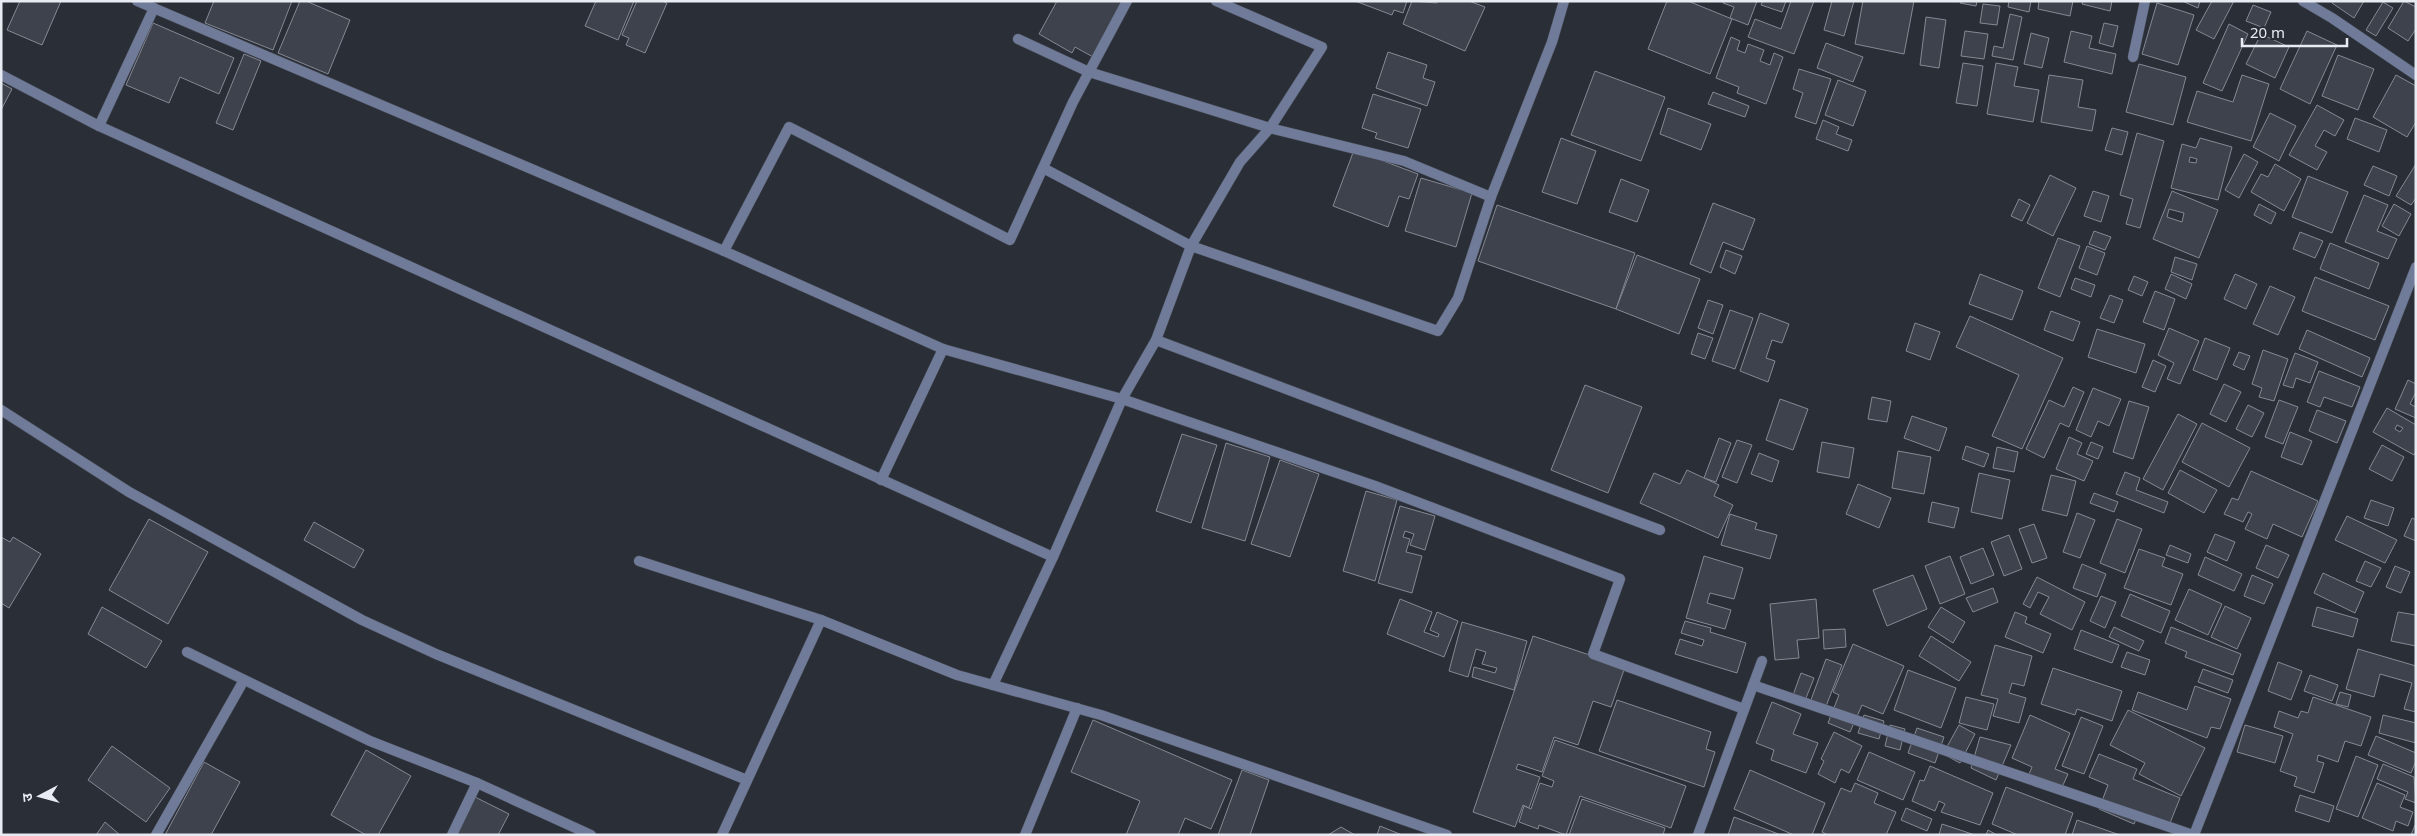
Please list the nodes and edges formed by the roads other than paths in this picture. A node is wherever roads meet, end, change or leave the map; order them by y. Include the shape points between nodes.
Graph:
1 (137, 1) edge
2 (1127, 1) edge
3 (1216, 1) edge
4 (1564, 1) edge
5 (2145, 1) edge
6 (2302, 1) edge
7 (154, 8) junction
8 (1018, 39) dead end
9 (2133, 57) dead end
10 (1089, 72) junction
11 (1, 74) edge
12 (2416, 75) edge
13 (100, 126) junction
14 (1270, 128) junction
15 (1043, 168) junction
16 (1491, 197) junction
17 (1190, 246) junction
18 (724, 251) junction
19 (2416, 267) edge
20 (1156, 340) junction
21 (943, 349) junction
22 (1122, 399) junction
23 (1, 410) edge
24 (881, 480) junction
25 (1660, 530) dead end
26 (1053, 557) junction
27 (639, 561) dead end
28 (820, 620) junction
29 (187, 652) dead end
30 (1762, 661) dead end
31 (244, 680) junction
32 (992, 685) junction
33 (1753, 685) junction
34 (1078, 708) junction
35 (1744, 709) junction
36 (747, 780) junction
37 (477, 783) junction
38 (156, 835) edge
39 (452, 835) edge
40 (592, 835) edge
41 (722, 835) edge
42 (1025, 835) edge
43 (1447, 835) edge
44 (1698, 835) edge
45 (2193, 835) edge

1 - 7 street
2 - 10 street
3 - 14 street via 1322,47
4 - 16 street via 1552,42
5 - 9 street
6 - 12 street
7 - 13 street
7 - 18 street
8 - 10 street
10 - 14 street
10 - 15 street
11 - 13 street
13 - 24 street
14 - 16 street via 1404,161
14 - 17 street via 1240,162
15 - 17 street
15 - 18 street via 1010,240 788,127
16 - 17 street via 1458,298 1438,331
17 - 20 street
18 - 21 street
19 - 45 street
20 - 22 street
20 - 25 street
21 - 22 street
21 - 24 street
22 - 26 street
22 - 35 street via 1375,486 1620,579 1593,654
23 - 36 street via 128,492 362,620 436,654
24 - 26 street
26 - 32 street
27 - 28 street
28 - 32 street via 957,675
28 - 36 street
29 - 31 street
30 - 33 street
31 - 37 street via 370,741
31 - 38 street
32 - 34 street
33 - 35 street
33 - 45 street
34 - 42 street
34 - 43 street
35 - 44 street
36 - 41 street
37 - 39 street
37 - 40 street

